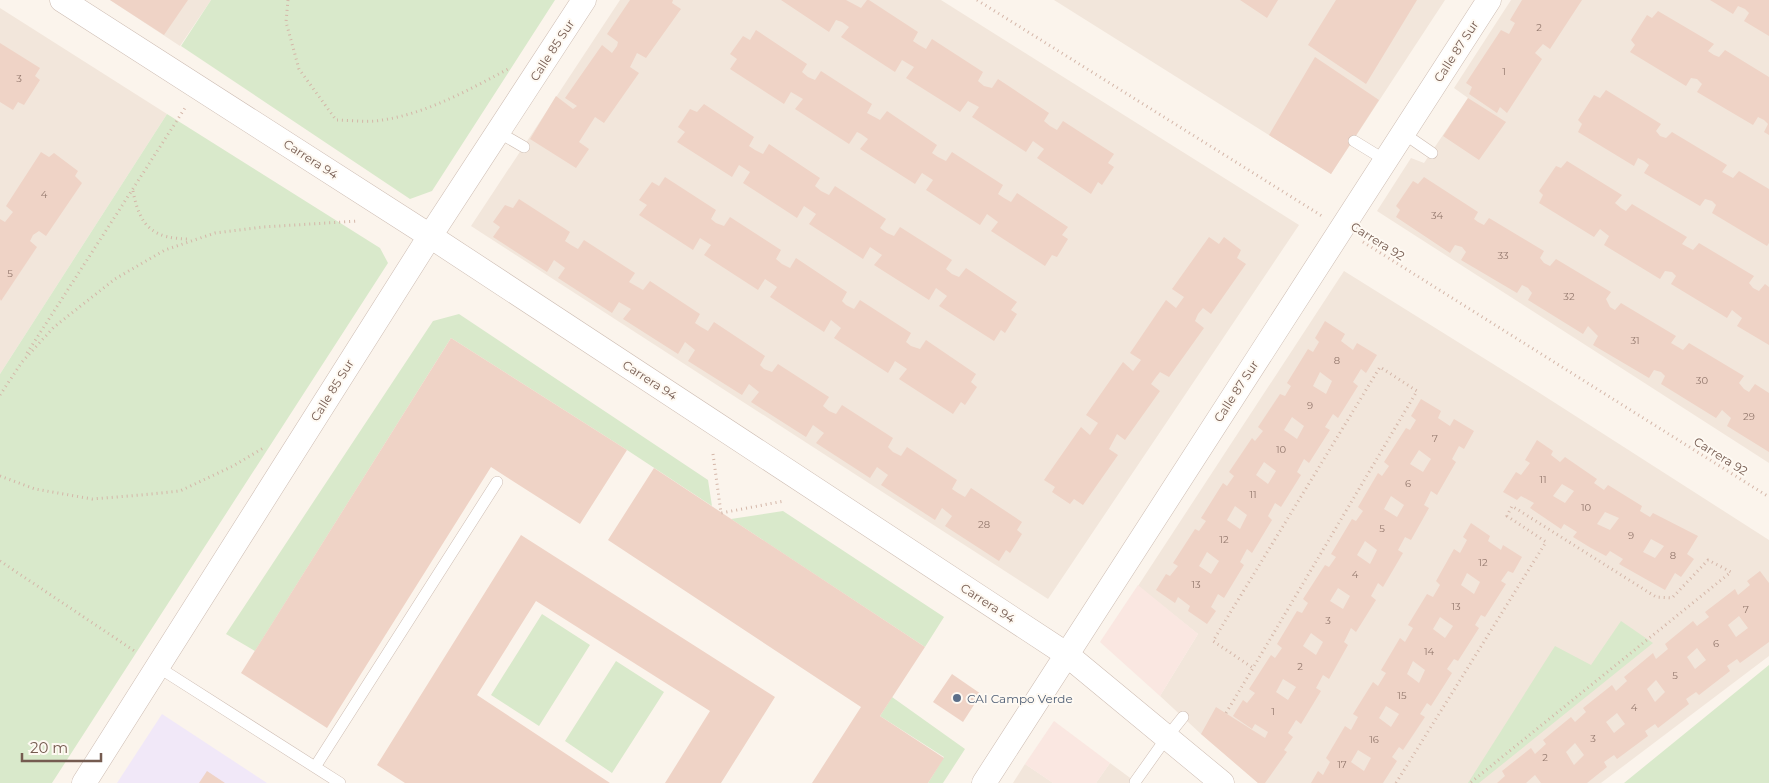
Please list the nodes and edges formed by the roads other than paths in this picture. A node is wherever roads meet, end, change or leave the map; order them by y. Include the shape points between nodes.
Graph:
1 (584, 0) edge
2 (1489, 0) edge
3 (67, 1) edge
4 (498, 132) junction
5 (1403, 133) junction
6 (1354, 141) dead end
7 (524, 147) dead end
8 (1432, 153) dead end
9 (1385, 160) junction
10 (430, 236) junction
11 (496, 482) dead end
12 (1066, 654) junction
13 (158, 667) junction
14 (1183, 717) dead end
15 (1167, 737) junction
16 (314, 767) junction
17 (1135, 782) edge
18 (84, 783) edge
19 (340, 783) edge
20 (984, 783) edge
21 (1222, 783) edge

1 - 4 street, Calle 85 Sur
2 - 5 street, Calle 87 Sur
3 - 10 street, Carrera 94
4 - 7 lane
4 - 10 street, Calle 85 Sur
5 - 8 lane
5 - 9 street, Calle 87 Sur
6 - 9 lane
9 - 12 street, Calle 87 Sur
10 - 12 street, Carrera 94
10 - 13 street, Calle 85 Sur
11 - 16 lane
12 - 15 street, Carrera 94
12 - 20 street, Calle 87 Sur
13 - 16 lane
13 - 18 street, Calle 85 Sur
14 - 15 lane
15 - 17 lane
15 - 21 street, Carrera 94
16 - 19 lane

